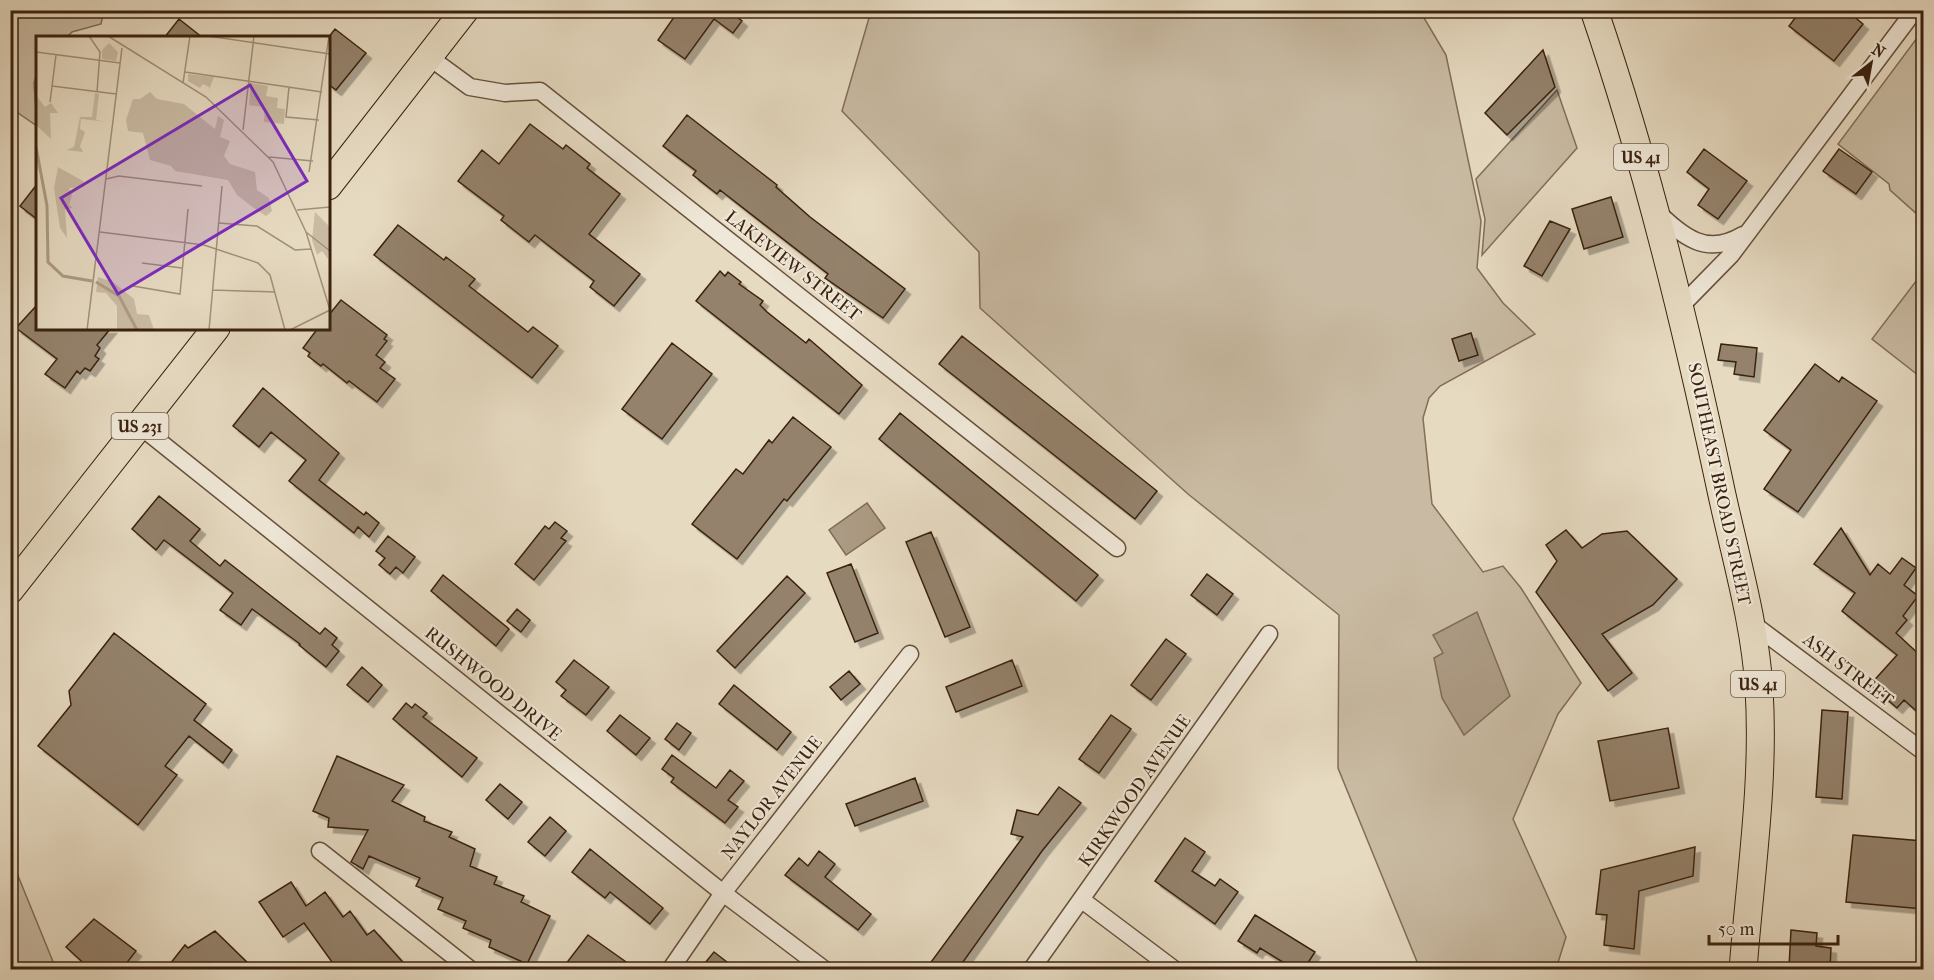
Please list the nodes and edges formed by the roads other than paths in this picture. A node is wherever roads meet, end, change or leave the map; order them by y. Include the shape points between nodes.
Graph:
1 (465, 10) edge
2 (1594, 10) edge
3 (1915, 10) edge
4 (429, 57) junction
5 (330, 183) edge
6 (1655, 210) junction
7 (1749, 232) junction
8 (1681, 306) junction
9 (214, 330) edge
10 (140, 426) junction
11 (1117, 548) dead end
12 (10, 590) edge
13 (1748, 620) junction
14 (1269, 634) dead end
15 (910, 654) dead end
16 (1923, 752) edge
17 (320, 850) dead end
18 (723, 893) junction
19 (1082, 900) junction
20 (471, 969) edge
21 (670, 969) edge
22 (825, 969) edge
23 (1031, 969) edge
24 (1176, 969) edge
25 (1743, 969) edge

1 - 4 main road
2 - 6 main road, SOUTHEAST BROAD STREET / US 41
3 - 7 street
4 - 5 main road
4 - 11 street, LAKEVIEW STREET via 470,87 505,93 540,90
6 - 7 street via 1699,243 1727,244
6 - 8 main road, SOUTHEAST BROAD STREET / US 41
7 - 8 street
8 - 13 main road, SOUTHEAST BROAD STREET / US 41
9 - 10 main road, US 231
10 - 12 main road, US 231
10 - 18 street, RUSHWOOD DRIVE
13 - 16 street, ASH STREET
13 - 25 main road, SOUTHEAST BROAD STREET / US 41 via 1759,688 1760,760
14 - 19 street, KIRKWOOD AVENUE
15 - 18 street, NAYLOR AVENUE
17 - 20 street
18 - 21 street, NAYLOR AVENUE
18 - 22 street, RUSHWOOD DRIVE
19 - 23 street, KIRKWOOD AVENUE
19 - 24 street

